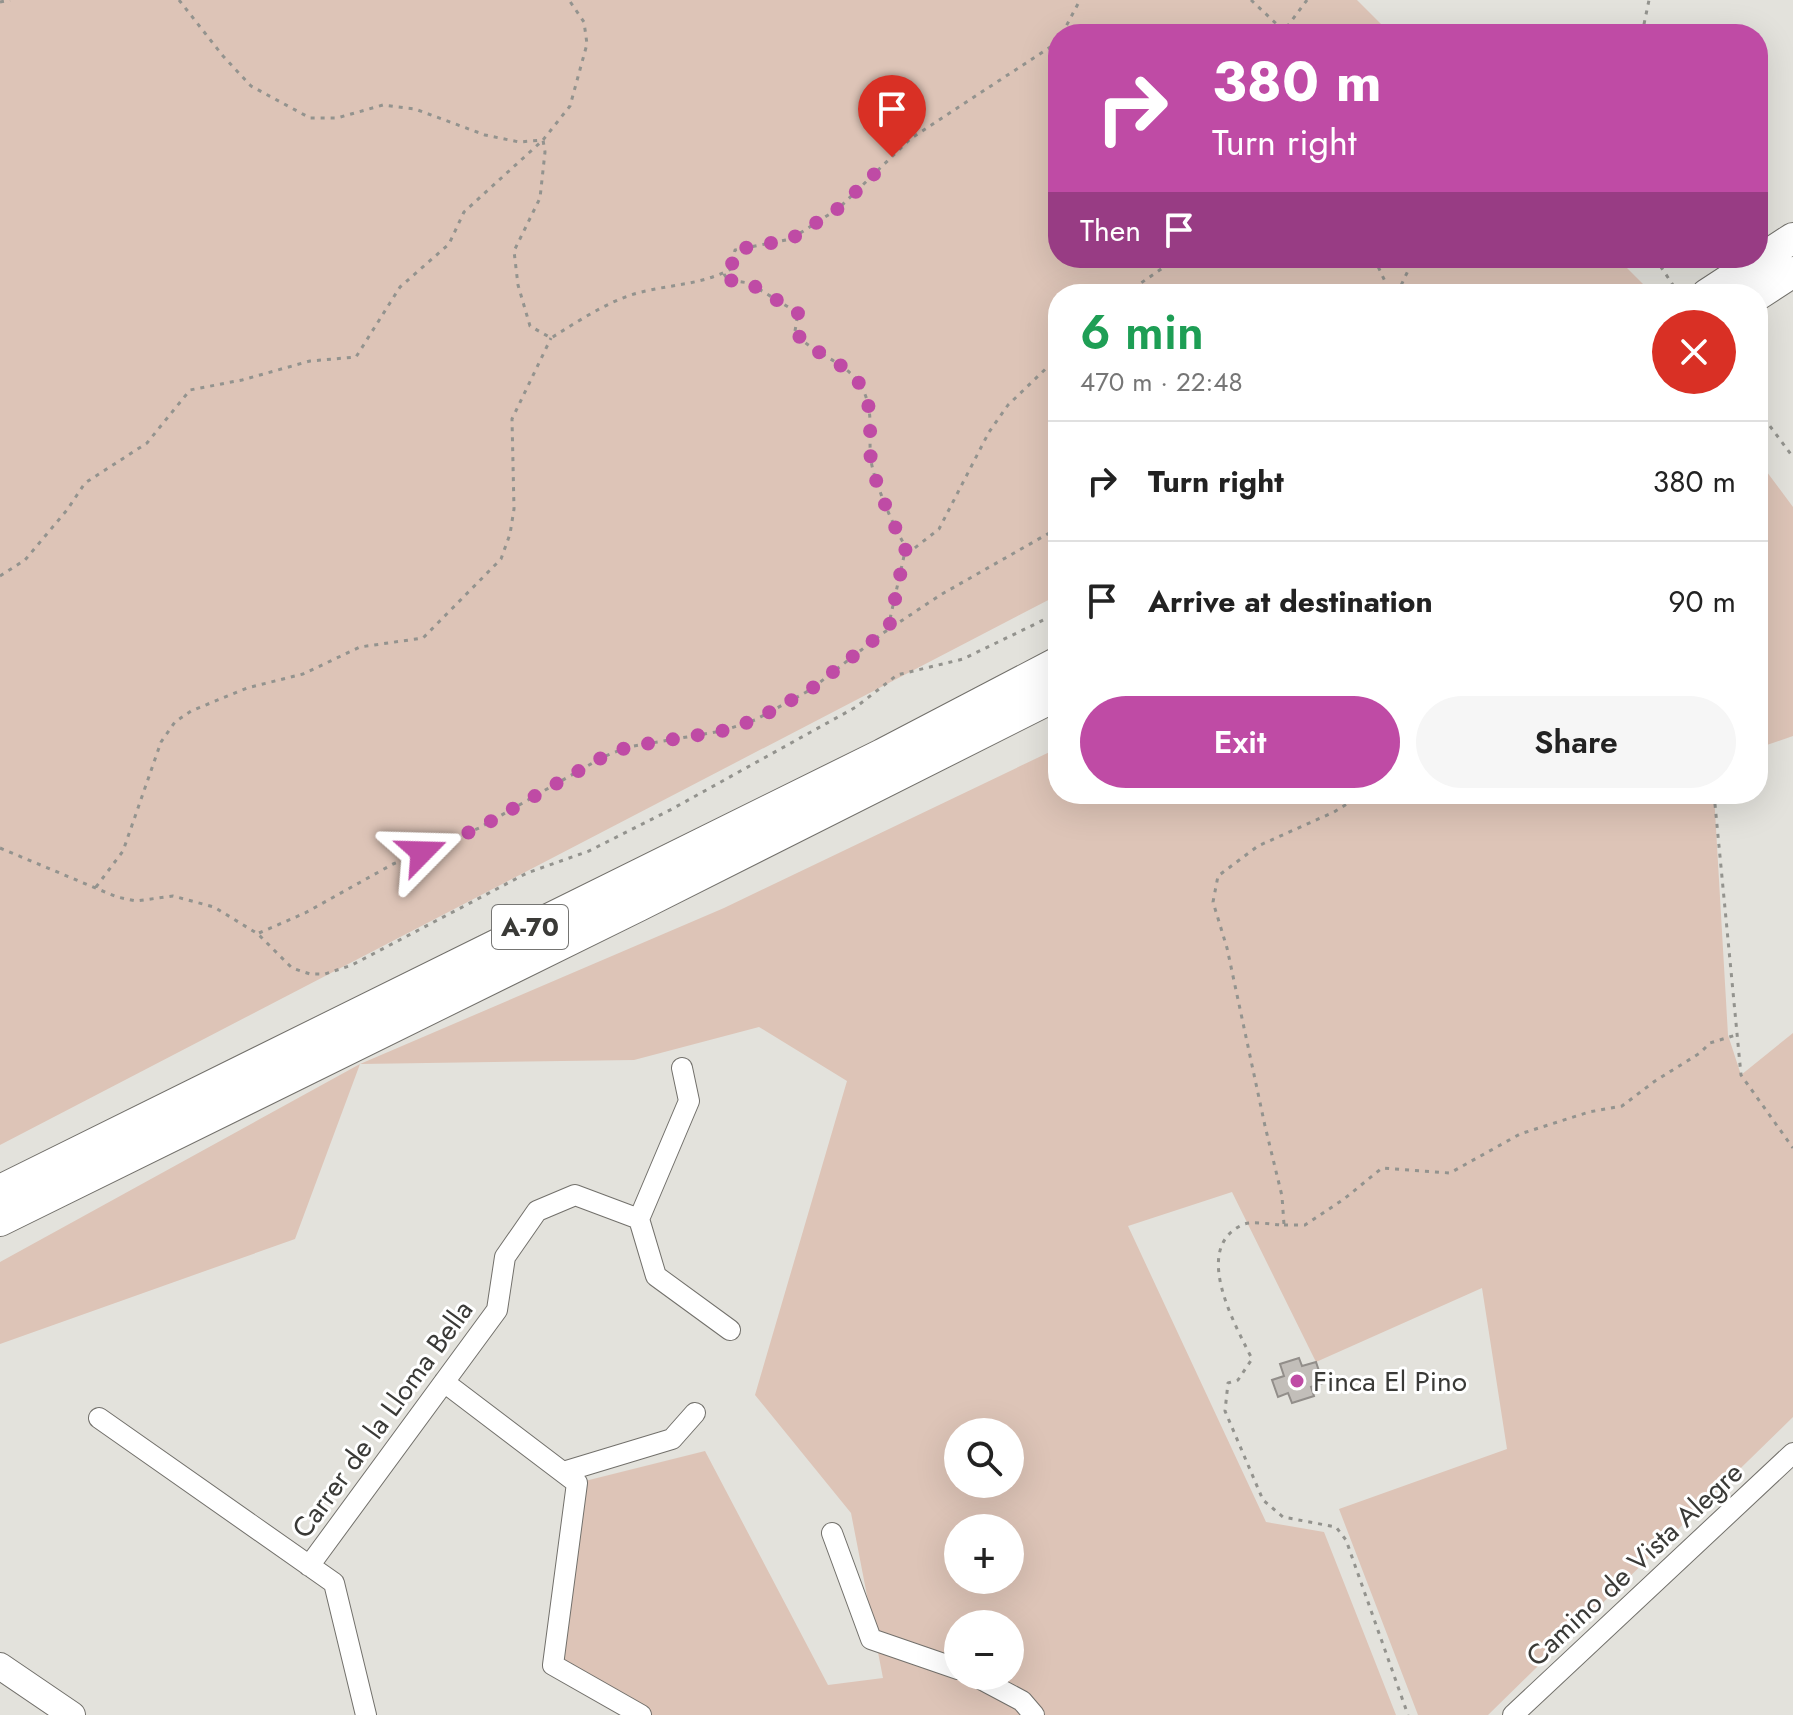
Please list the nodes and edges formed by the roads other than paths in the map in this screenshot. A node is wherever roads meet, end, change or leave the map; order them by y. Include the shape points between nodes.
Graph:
1 (1793, 238) edge
2 (1768, 254) edge
3 (1747, 268) edge
4 (1793, 272) edge
5 (1722, 284) edge
6 (1768, 288) edge
7 (1048, 667) edge
8 (1048, 700) edge
9 (682, 1068) dead end
10 (0, 1190) edge
11 (639, 1219) junction
12 (0, 1221) edge
13 (730, 1330) dead end
14 (444, 1382) junction
15 (695, 1413) dead end
16 (99, 1418) dead end
17 (1793, 1453) edge
18 (563, 1472) junction
19 (832, 1533) dead end
20 (309, 1566) junction
21 (944, 1664) edge
22 (0, 1666) edge
23 (1001, 1690) edge
24 (72, 1715) edge
25 (366, 1715) edge
26 (641, 1715) edge
27 (1034, 1715) edge
28 (1513, 1715) edge

1 - 2 highway
3 - 5 highway
4 - 6 highway
7 - 10 highway, A-70
8 - 12 highway, A-70
9 - 11 street via 689,1101
11 - 13 street via 656,1276
11 - 14 street, Carrer de la Lloma Bella via 575,1195 537,1211 505,1257 497,1310
14 - 18 street
14 - 20 street, Carrer de la Lloma Bella
15 - 18 street via 672,1439
16 - 20 street
17 - 28 street, Camino de Vista Alegre
18 - 26 street via 577,1483 553,1665
19 - 21 street via 871,1639
20 - 25 street, Carrer de la Lloma Bella via 334,1583
22 - 24 main road
23 - 27 street

